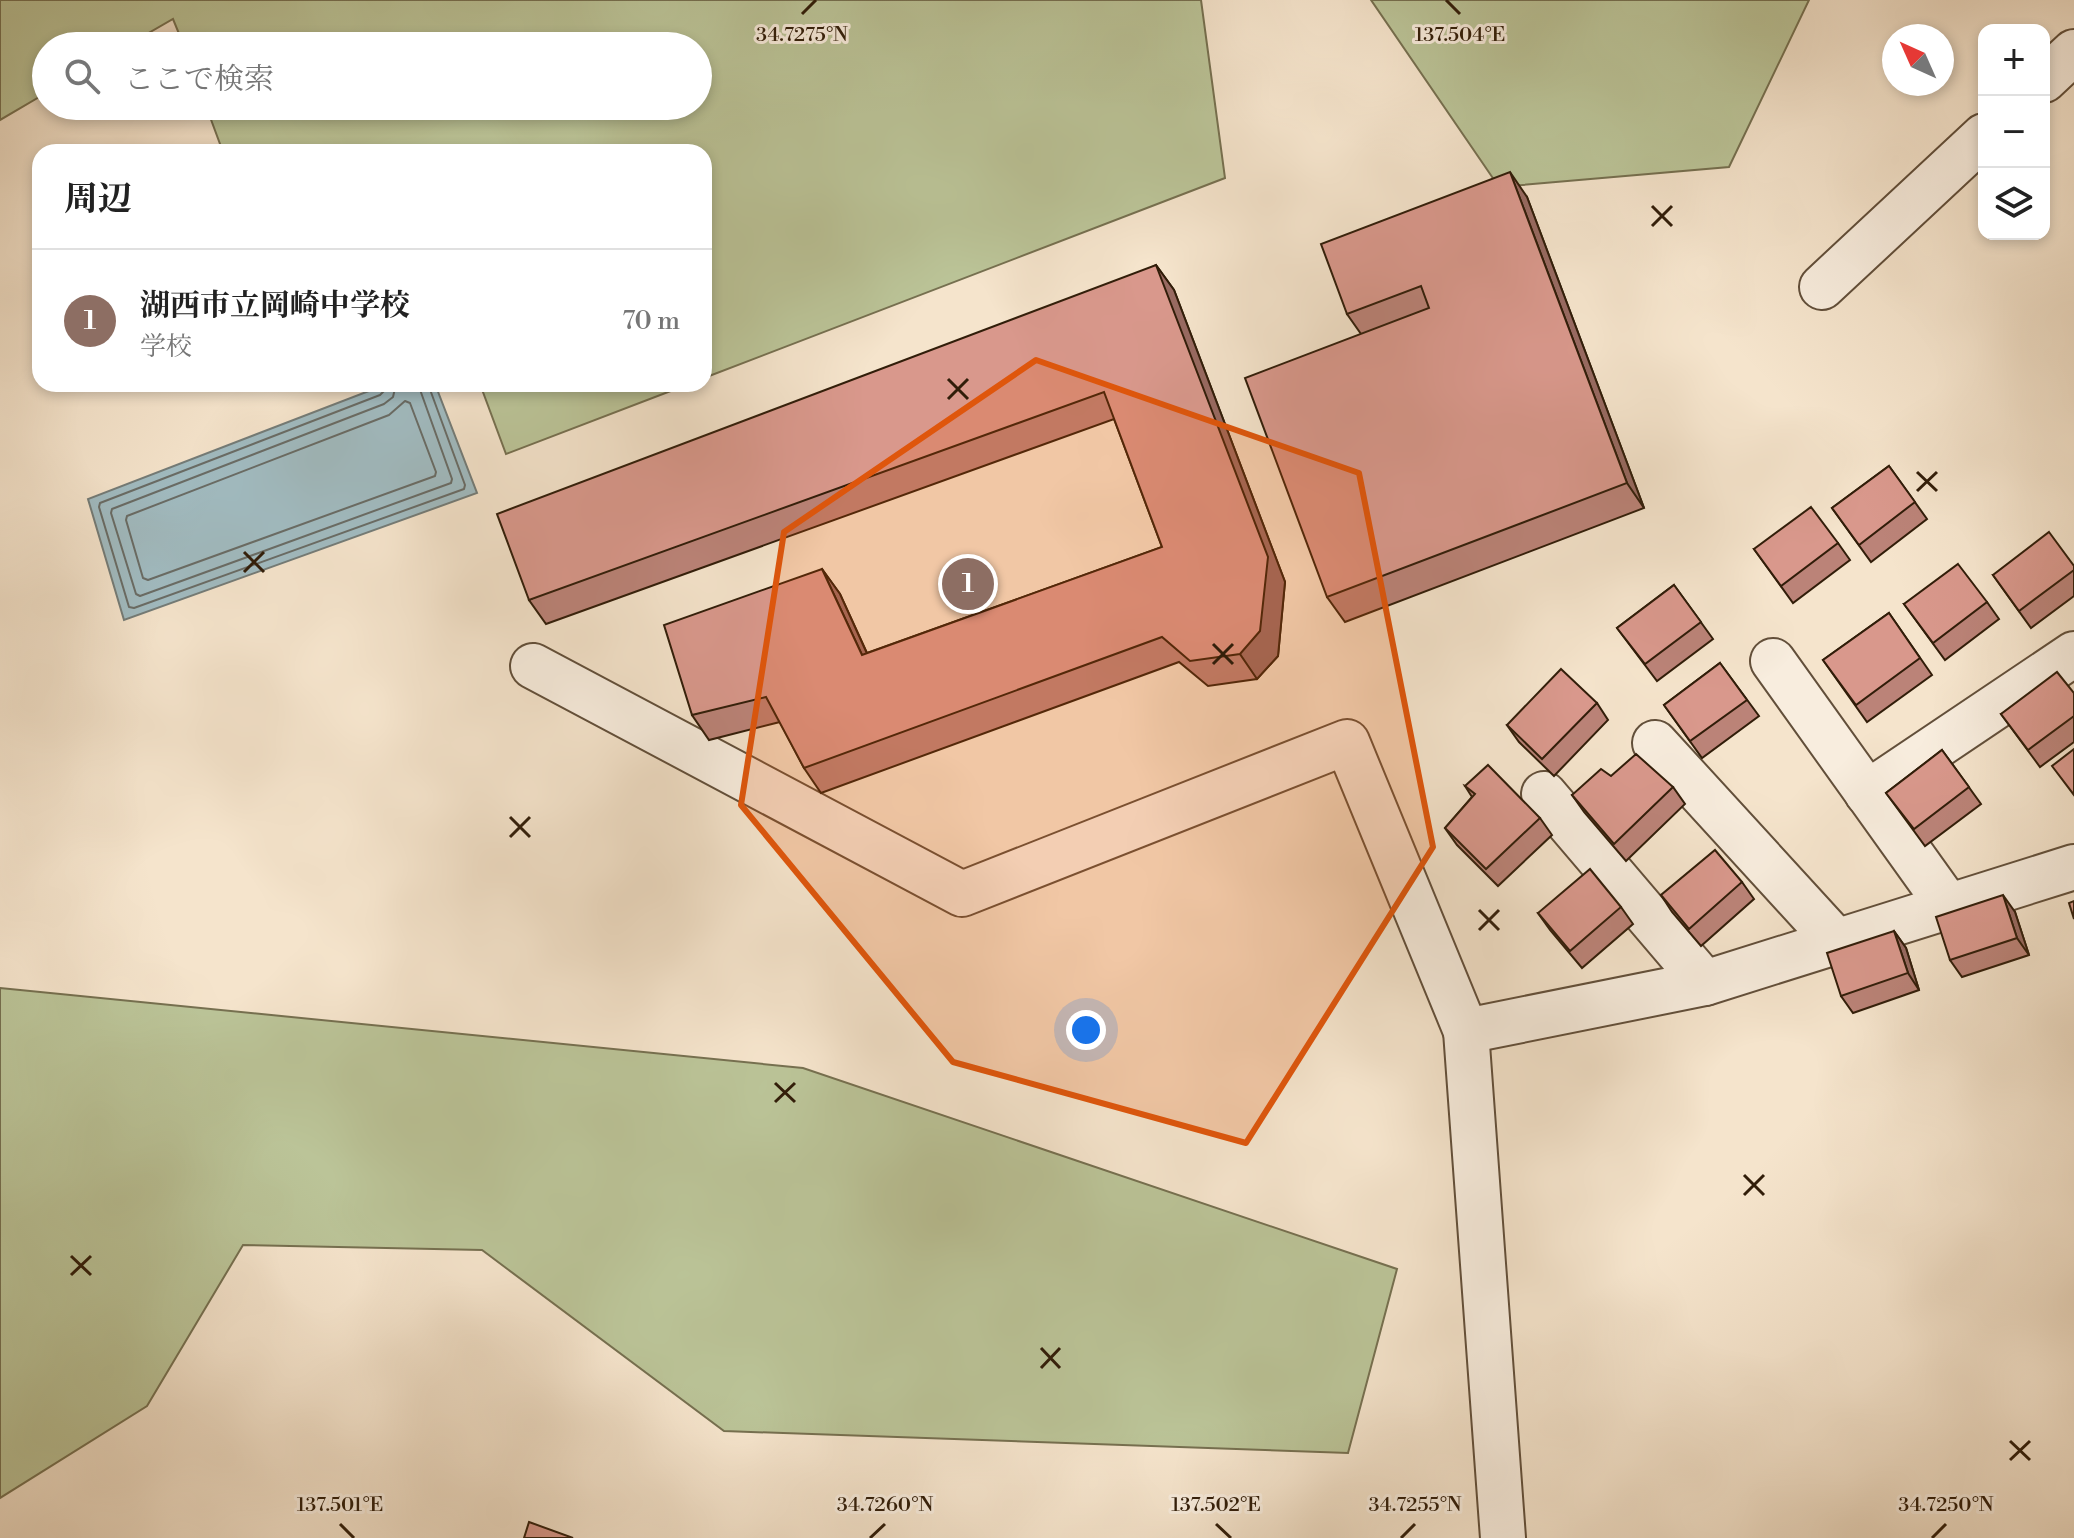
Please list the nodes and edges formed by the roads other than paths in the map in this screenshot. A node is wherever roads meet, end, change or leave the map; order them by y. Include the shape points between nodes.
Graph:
1 (2074, 52) edge
2 (2050, 74) edge
3 (1978, 142) edge
4 (1822, 287) dead end
5 (2074, 654) edge
6 (1773, 661) dead end
7 (533, 666) dead end
8 (1655, 743) dead end
9 (1867, 793) junction
10 (1544, 794) dead end
11 (2074, 867) edge
12 (1949, 907) junction
13 (1837, 942) junction
14 (1705, 983) junction
15 (1466, 1031) junction
16 (1503, 1538) edge

1 - 2 street
3 - 4 street
5 - 9 street
6 - 9 street
7 - 15 street via 962,894 1347,742
8 - 13 street
9 - 12 street
10 - 14 street
11 - 12 street
12 - 13 street
13 - 14 street
14 - 15 street
15 - 16 street

